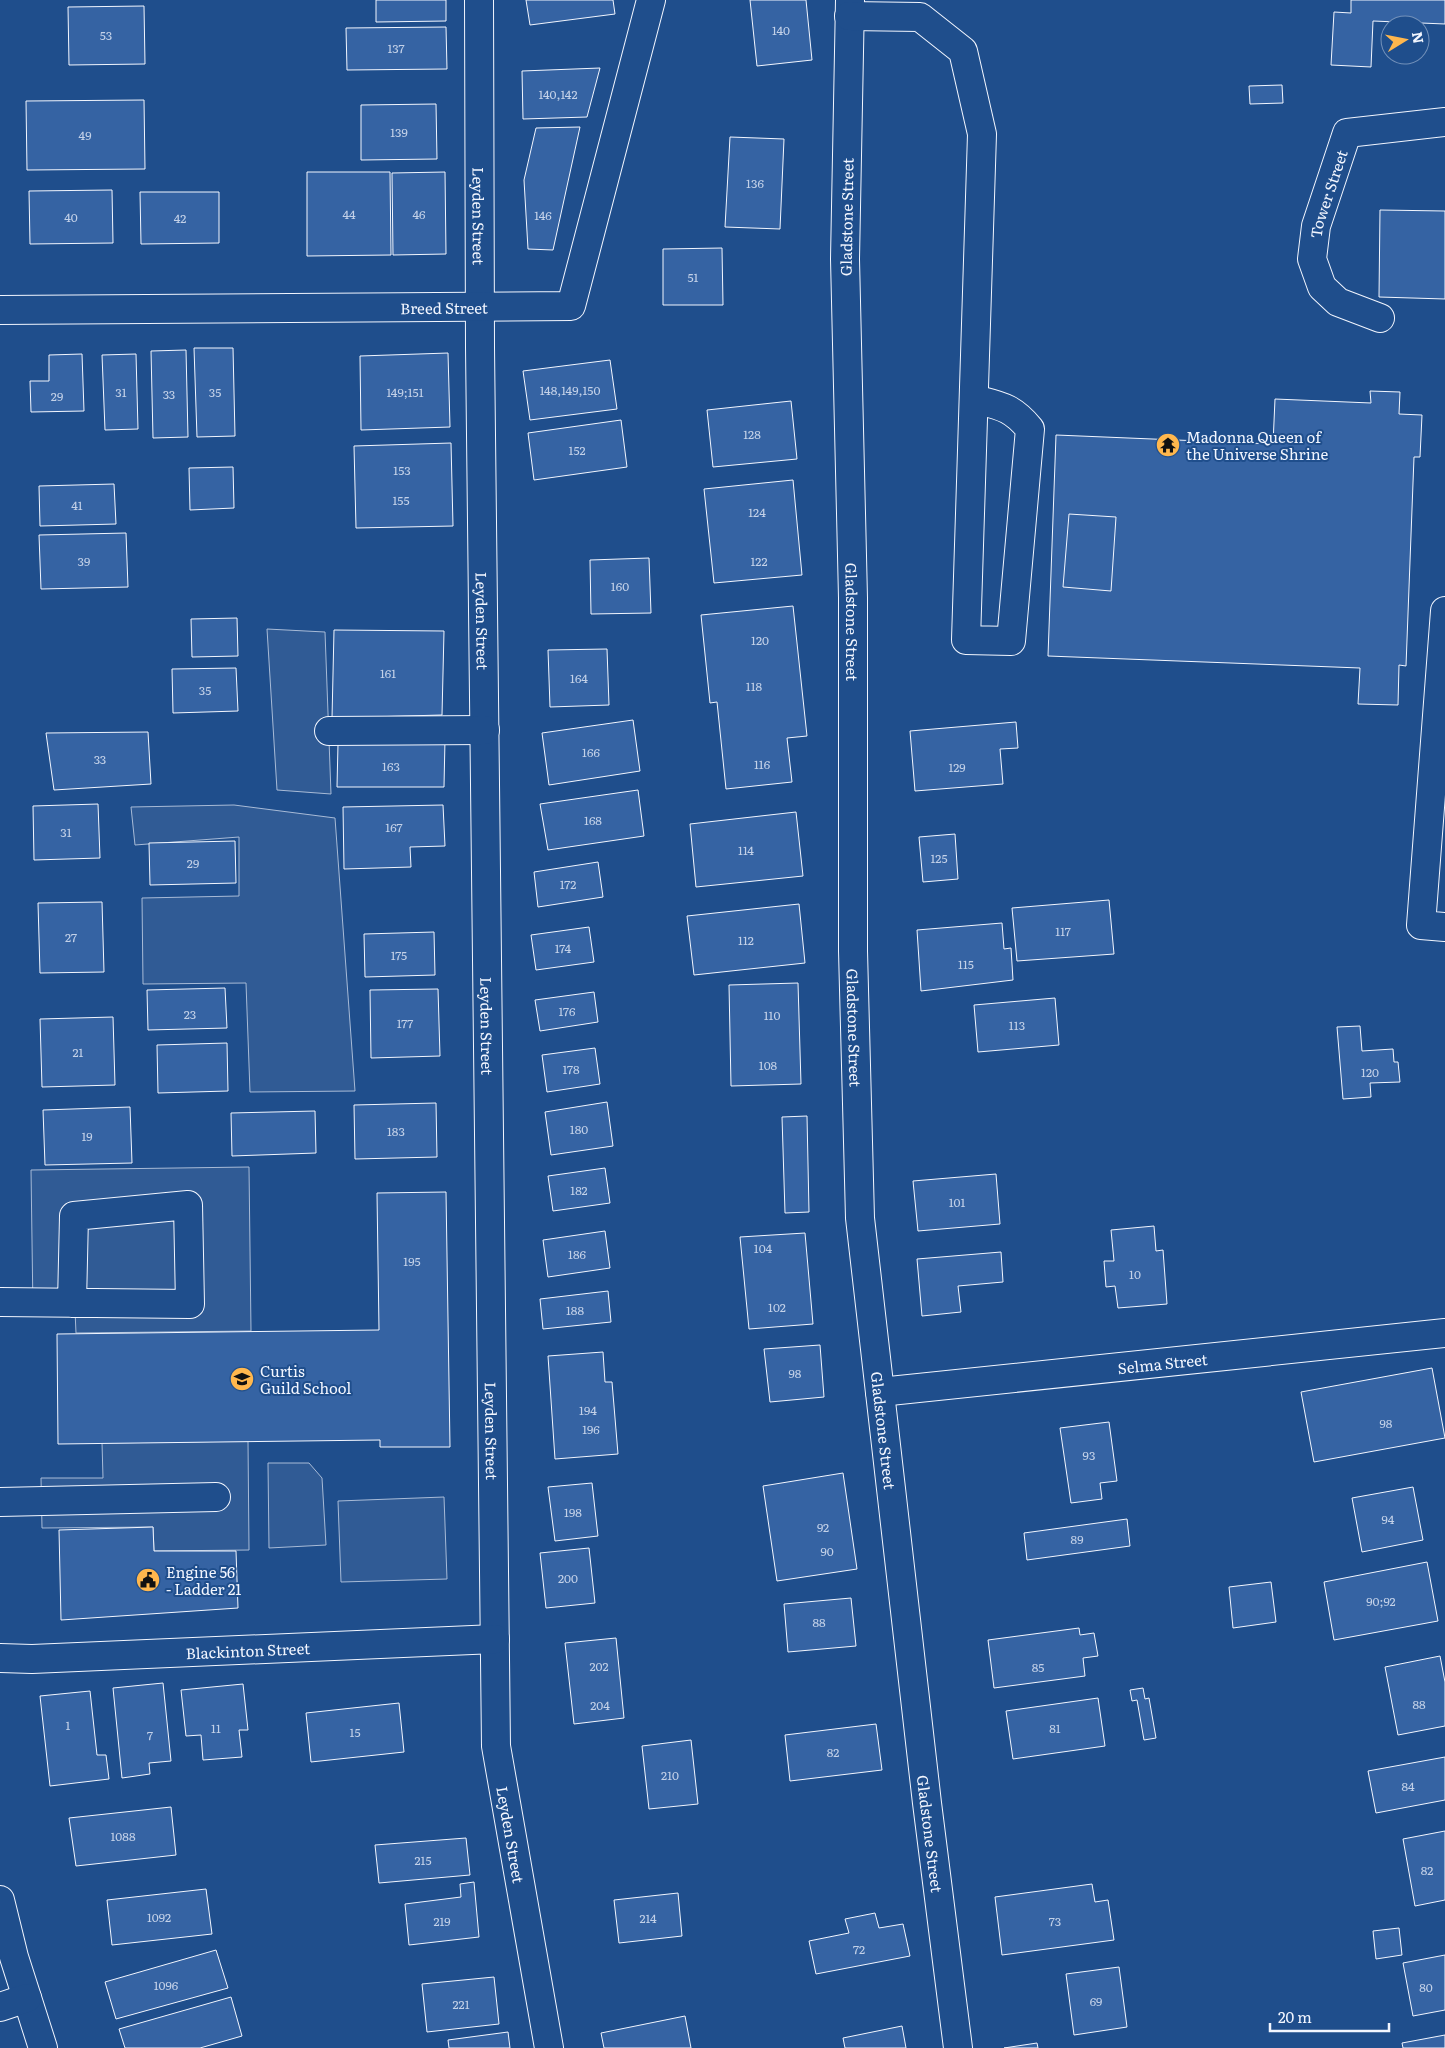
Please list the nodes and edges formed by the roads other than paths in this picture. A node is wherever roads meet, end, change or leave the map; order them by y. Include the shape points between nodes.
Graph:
1 (479, 0) edge
2 (651, 0) edge
3 (849, 8) edge
4 (1445, 122) edge
5 (480, 308) junction
6 (0, 310) edge
7 (1380, 318) dead end
8 (974, 400) junction
9 (1445, 610) edge
10 (484, 730) junction
11 (329, 731) dead end
12 (1445, 927) edge
13 (0, 1302) edge
14 (72, 1303) junction
15 (1445, 1333) edge
16 (880, 1392) junction
17 (216, 1497) dead end
18 (0, 1502) edge
19 (495, 1639) junction
20 (0, 1658) edge
21 (0, 1900) edge
22 (27, 1998) junction
23 (0, 2007) edge
24 (43, 2048) edge
25 (549, 2048) edge
26 (958, 2048) edge

1 - 5 street, Leyden Street
2 - 5 street, Breed Street via 571,306
3 - 8 street via 920,17 963,51 982,134
3 - 16 street, Gladstone Street via 845,259 853,608 853,951 860,1218
4 - 7 street, Tower Street via 1347,133 1316,226 1312,259 1322,287 1338,302
5 - 6 street, Breed Street
5 - 10 street, Leyden Street
8 - 8 street via 966,640 1011,641 1030,429 1008,407
9 - 12 street via 1421,925
10 - 11 street
10 - 19 street, Leyden Street
13 - 14 street
14 - 14 street via 190,1304 188,1205 74,1216
15 - 16 street, Selma Street
16 - 26 street, Gladstone Street
17 - 18 street
19 - 20 street, Blackinton Street
19 - 25 street, Leyden Street via 496,1746
21 - 22 street
22 - 23 street
22 - 24 street

